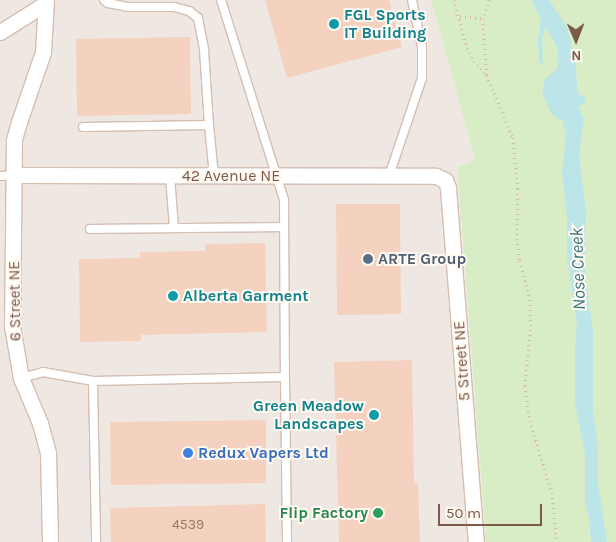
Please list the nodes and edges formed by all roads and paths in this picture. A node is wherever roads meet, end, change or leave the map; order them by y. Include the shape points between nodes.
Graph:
1 (104, 0) edge
2 (221, 0) edge
3 (412, 0) edge
4 (454, 0) edge
5 (490, 0) edge
6 (49, 1) edge
7 (460, 16) junction
8 (483, 19) junction
9 (1, 30) edge
10 (487, 75) junction
11 (208, 125) junction
12 (84, 127) dead end
13 (8, 176) edge
14 (170, 176) junction
15 (214, 176) junction
16 (276, 176) junction
17 (389, 176) junction
18 (445, 180) joint
19 (284, 227) junction
20 (174, 228) junction
21 (90, 229) dead end
22 (286, 377) junction
23 (20, 378) junction
24 (93, 381) junction
25 (50, 542) edge
26 (96, 542) edge
27 (287, 542) edge
28 (476, 542) edge
29 (557, 542) edge

1 - 11 lane via 123,6 174,7 189,11 198,18 204,50
2 - 16 lane
3 - 17 lane via 422,47 422,78
4 - 7 path
5 - 8 path
6 - 9 street
6 - 13 street, 6 Street NE via 44,52 18,122
7 - 8 path
7 - 10 path via 467,48
8 - 10 path
10 - 29 path via 513,138 517,159 517,238 530,308 525,386 530,421 552,493
11 - 12 lane
11 - 15 lane
13 - 14 street, 42 Avenue NE
13 - 23 street, 6 Street NE via 12,326
14 - 15 street, 42 Avenue NE
14 - 20 lane
15 - 16 street, 42 Avenue NE
16 - 17 street, 42 Avenue NE
16 - 19 lane via 284,200
17 - 18 street, 42 Avenue NE via 436,176
18 - 28 street, 5 Street NE
19 - 20 lane
19 - 22 lane
20 - 21 lane
22 - 24 lane
22 - 27 lane
23 - 24 lane via 43,372
23 - 25 street, 6 Street NE via 40,423 48,453
24 - 26 lane

